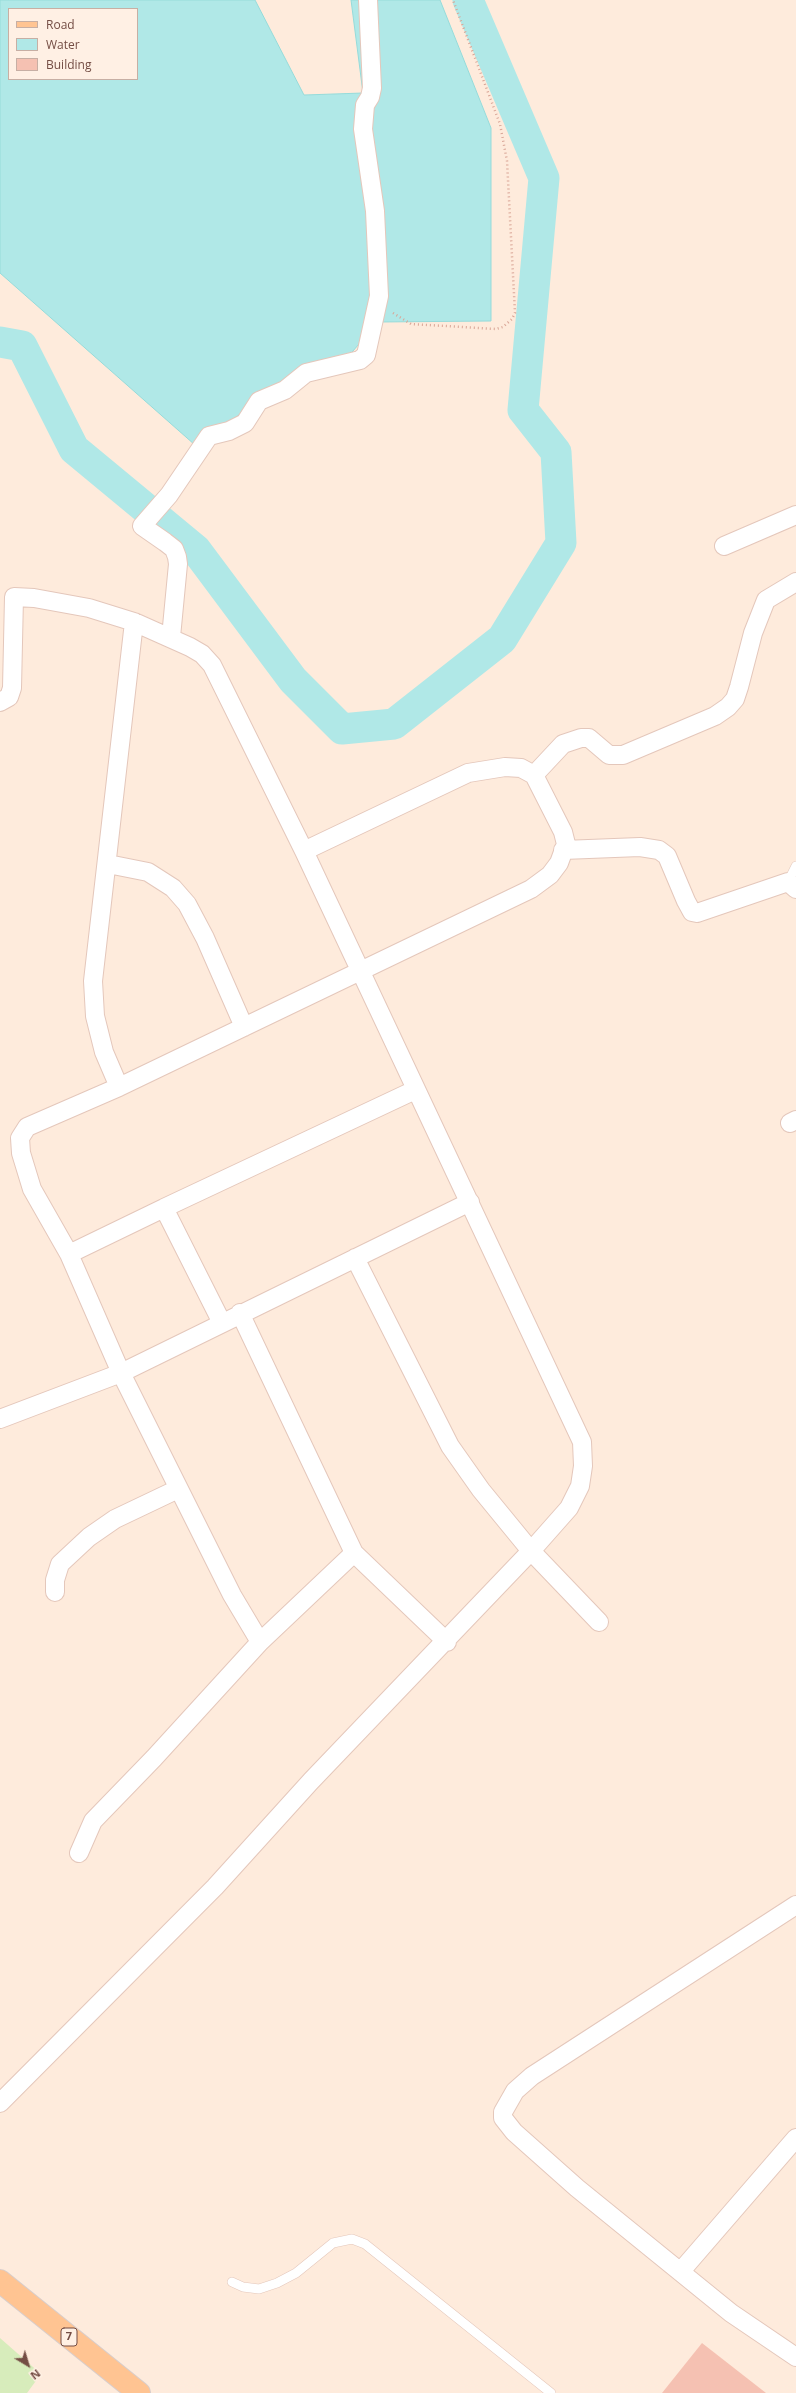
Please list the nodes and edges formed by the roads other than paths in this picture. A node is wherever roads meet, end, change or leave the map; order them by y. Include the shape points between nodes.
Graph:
1 (368, 0) edge
2 (796, 515) edge
3 (724, 546) dead end
4 (796, 582) edge
5 (134, 622) junction
6 (171, 637) junction
7 (0, 702) edge
8 (534, 776) junction
9 (563, 850) junction
10 (304, 851) junction
11 (108, 864) junction
12 (796, 866) edge
13 (792, 886) edge
14 (360, 972) junction
15 (244, 1027) junction
16 (119, 1087) junction
17 (415, 1090) junction
18 (470, 1202) junction
19 (164, 1208) junction
20 (70, 1254) junction
21 (355, 1258) junction
22 (240, 1313) junction
23 (222, 1323) junction
24 (120, 1373) junction
25 (0, 1419) edge
26 (178, 1489) junction
27 (531, 1551) junction
28 (354, 1553) junction
29 (55, 1592) dead end
30 (599, 1622) dead end
31 (260, 1642) junction
32 (447, 1642) junction
33 (79, 1853) dead end
34 (796, 1906) edge
35 (0, 2103) edge
36 (796, 2138) edge
37 (681, 2271) junction
38 (0, 2281) edge
39 (232, 2282) dead end
40 (796, 2357) edge
41 (139, 2393) edge
42 (551, 2393) edge

1 - 6 street via 372,88 365,105 363,129 374,212 379,296 366,355 345,365 306,373 285,390 259,401 244,423 229,431 209,436 169,495 142,526 169,546 177,557
2 - 3 street
4 - 8 street via 766,600 753,633 735,699 728,707 715,716 623,755 609,755 589,738 563,744
5 - 6 street
5 - 7 street via 89,608 14,597 12,688 9,697
5 - 11 street
6 - 10 street via 202,654 212,665
8 - 9 street via 563,832 566,844
8 - 10 street via 521,768 506,767 468,773
9 - 13 street via 640,847 659,850 667,856 692,912 697,913
9 - 14 street via 554,869 531,889
10 - 14 street
11 - 15 street via 148,872 173,888 187,904 205,938
11 - 16 street via 93,988 95,1016 104,1052
12 - 13 lane
14 - 15 street
14 - 17 street
15 - 16 street
16 - 20 street via 27,1127 20,1138 21,1153 32,1189
17 - 18 street
17 - 19 street
18 - 21 street
18 - 27 street via 582,1442 580,1486 570,1508
19 - 20 street
19 - 23 street
20 - 24 street
21 - 22 street
21 - 27 street via 450,1446 480,1490
22 - 23 street
22 - 28 street
23 - 24 street
24 - 25 street
24 - 26 street
26 - 29 street via 115,1519 89,1537 60,1564 54,1580
26 - 31 street via 232,1595
27 - 30 street
27 - 32 street
28 - 31 street
28 - 32 street
31 - 33 street via 93,1821
32 - 35 street via 311,1781 216,1887
34 - 37 street via 532,2076 515,2091 503,2112 503,2118 522,2140 577,2188
36 - 37 street
37 - 40 street via 731,2313
38 - 41 main road, 7
39 - 42 lane via 243,2287 259,2289 277,2283 296,2273 333,2242 352,2239 365,2244

